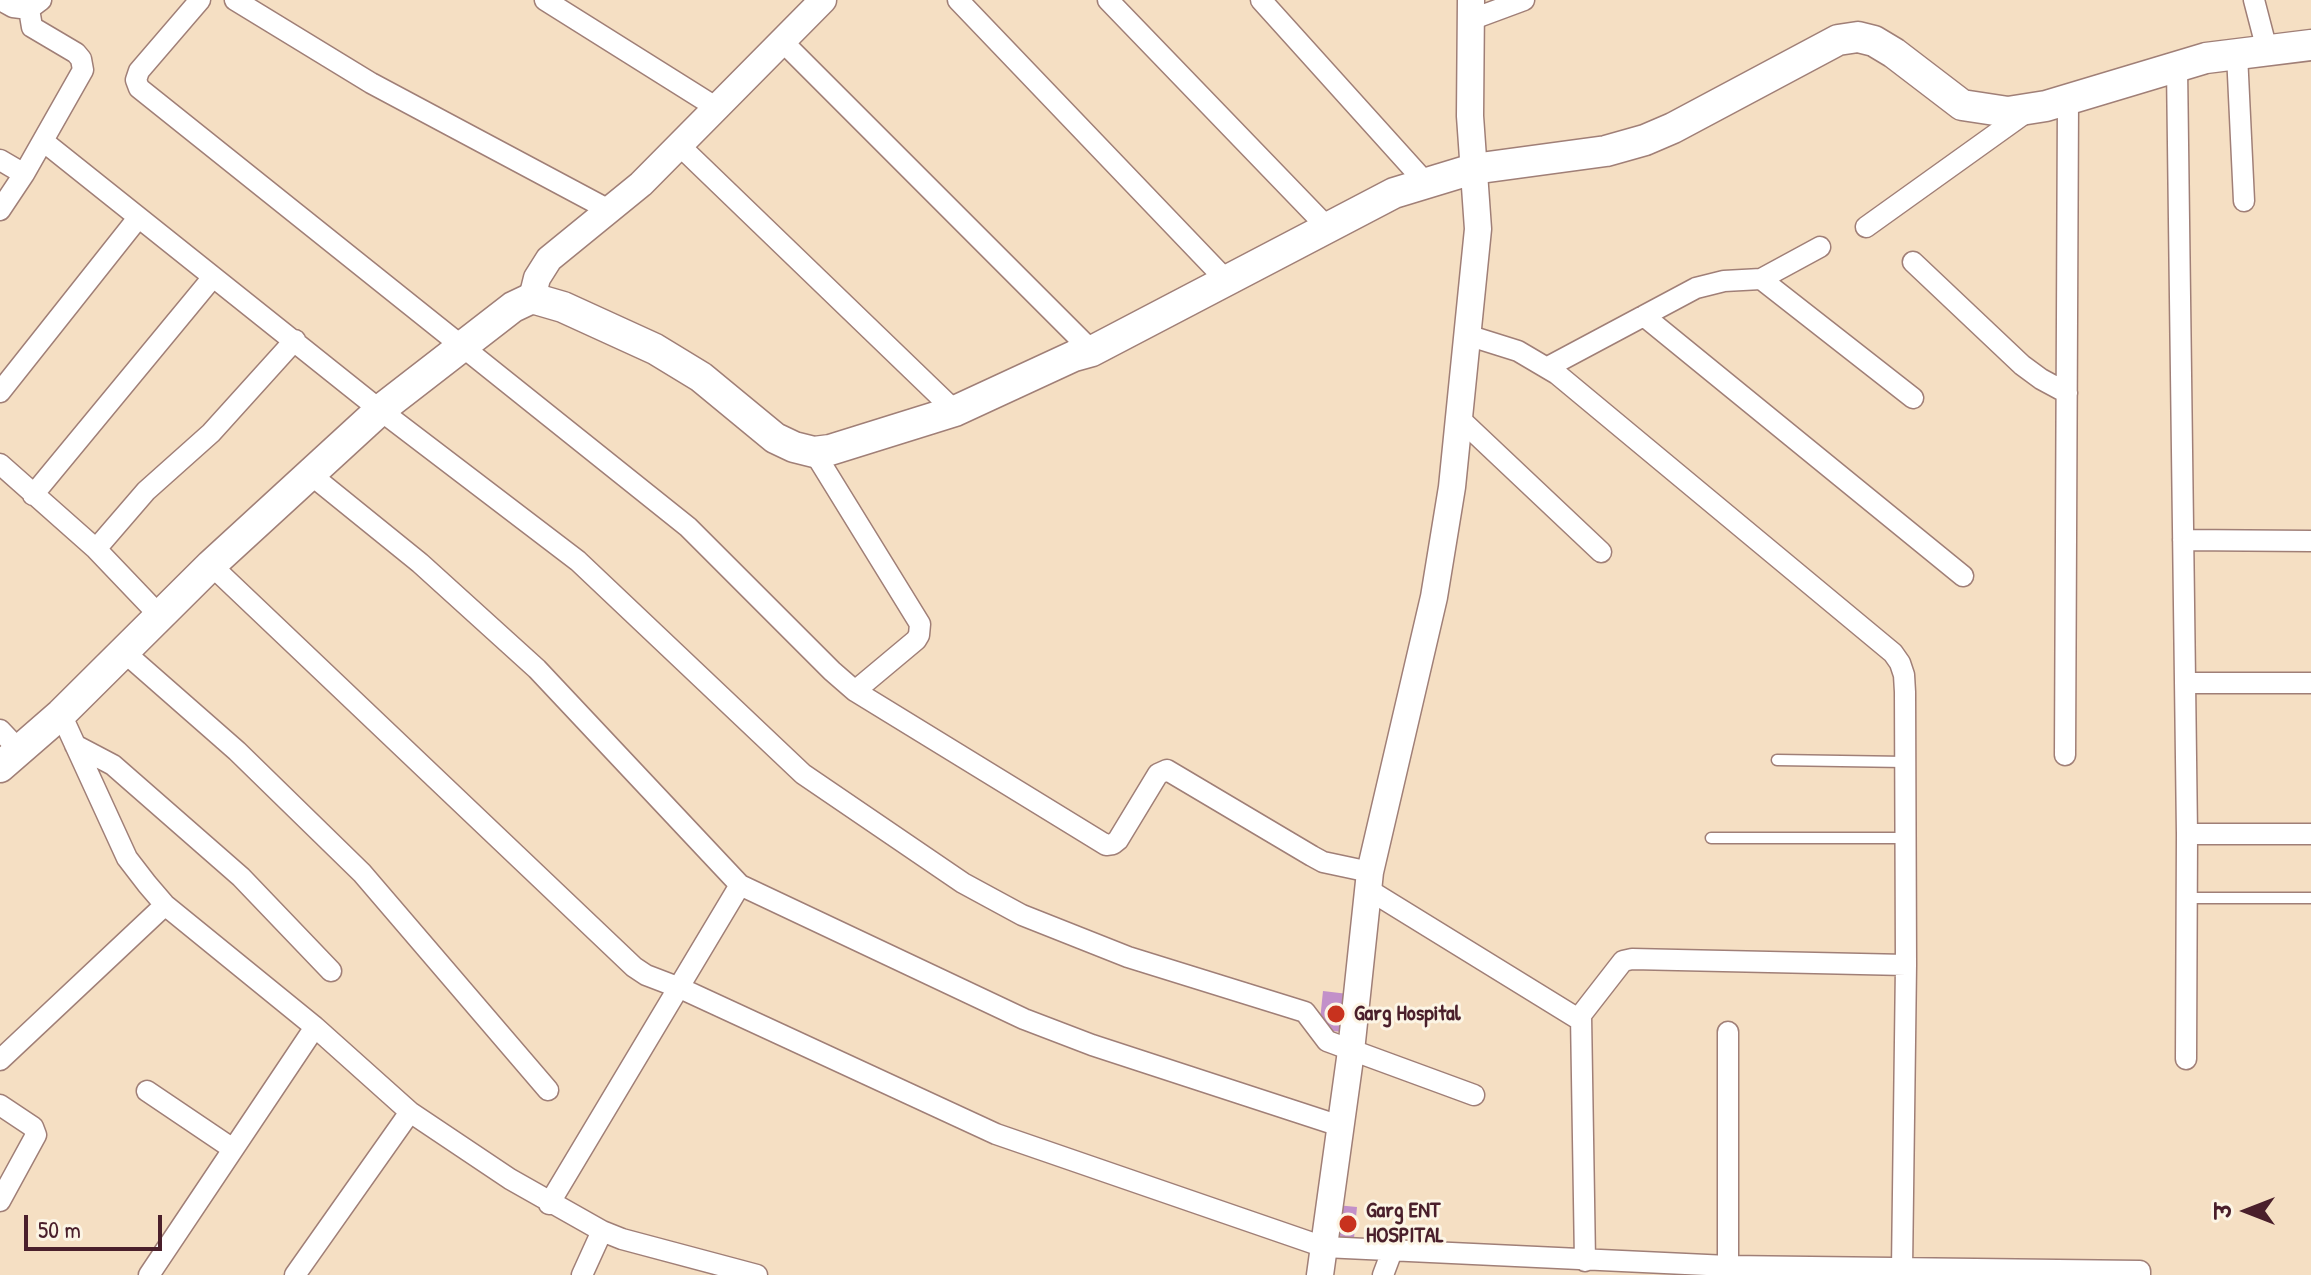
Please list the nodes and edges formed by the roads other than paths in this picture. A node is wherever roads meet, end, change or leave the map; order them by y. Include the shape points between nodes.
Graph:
1 (0, 0) edge
2 (200, 0) edge
3 (235, 0) edge
4 (545, 0) edge
5 (823, 0) edge
6 (958, 0) edge
7 (1108, 0) edge
8 (1261, 0) edge
9 (1524, 0) edge
10 (2254, 0) edge
11 (35, 4) edge
12 (1470, 10) edge
13 (782, 41) junction
14 (2311, 45) edge
15 (2267, 50) junction
16 (2237, 54) junction
17 (2177, 67) junction
18 (2068, 99) junction
19 (717, 108) junction
20 (2031, 108) junction
21 (43, 141) junction
22 (679, 145) junction
23 (0, 160) edge
24 (1473, 169) junction
25 (24, 174) junction
26 (1426, 183) junction
27 (2244, 201) dead end
28 (0, 210) edge
29 (609, 210) junction
30 (138, 218) junction
31 (1866, 227) dead end
32 (1328, 228) junction
33 (1820, 247) dead end
34 (1913, 262) dead end
35 (213, 277) junction
36 (1761, 279) junction
37 (1227, 281) junction
38 (532, 298) junction
39 (1644, 316) junction
40 (1467, 335) junction
41 (295, 340) junction
42 (463, 348) junction
43 (1092, 351) junction
44 (1548, 367) junction
45 (0, 392) edge
46 (2067, 393) junction
47 (1913, 398) dead end
48 (380, 410) junction
49 (955, 411) junction
50 (1459, 418) junction
51 (814, 452) junction
52 (0, 464) edge
53 (310, 474) junction
54 (33, 495) junction
55 (2183, 540) junction
56 (2311, 541) edge
57 (96, 549) junction
58 (1601, 552) dead end
59 (211, 565) junction
60 (1963, 576) dead end
61 (159, 615) junction
62 (123, 651) junction
63 (2185, 683) junction
64 (2311, 683) edge
65 (855, 691) junction
66 (61, 714) junction
67 (75, 745) junction
68 (6, 749) edge
69 (2065, 755) dead end
70 (1777, 760) dead end
71 (1905, 762) junction
72 (2187, 834) junction
73 (2311, 834) edge
74 (1711, 838) dead end
75 (1906, 838) junction
76 (1370, 881) junction
77 (740, 885) junction
78 (2187, 898) junction
79 (2311, 898) edge
80 (165, 905) junction
81 (1906, 965) junction
82 (331, 971) dead end
83 (680, 988) junction
84 (1580, 1020) junction
85 (315, 1027) junction
86 (1728, 1032) dead end
87 (1351, 1051) junction
88 (2186, 1059) dead end
89 (0, 1060) edge
90 (548, 1090) dead end
91 (147, 1091) dead end
92 (1474, 1095) dead end
93 (0, 1105) edge
94 (410, 1112) junction
95 (1340, 1126) junction
96 (233, 1149) junction
97 (0, 1201) edge
98 (549, 1204) junction
99 (602, 1231) junction
100 (1324, 1247) junction
101 (1392, 1251) junction
102 (1585, 1261) junction
103 (1728, 1266) junction
104 (1902, 1269) junction
105 (1773, 1271) edge
106 (1799, 1271) edge
107 (1961, 1272) edge
108 (748, 1273) edge
109 (149, 1275) edge
110 (295, 1275) edge
111 (582, 1275) edge
112 (1320, 1275) edge
113 (1383, 1275) edge
114 (2140, 1275) edge

1 - 11 street via 13,7
2 - 42 street via 139,71 139,88
3 - 29 street via 371,83
4 - 19 street
5 - 13 street
6 - 37 street
7 - 32 street
8 - 26 street
9 - 12 street
10 - 15 street
11 - 21 street via 32,27 76,53 83,70
12 - 24 street
13 - 19 street
13 - 43 street
14 - 15 main road
15 - 16 main road
16 - 17 main road
16 - 27 street
17 - 18 main road
17 - 55 street
18 - 20 main road
18 - 46 street
19 - 22 street
20 - 24 main road via 1992,111 1962,105 1894,53 1858,37 1838,40 1645,140 1606,151
20 - 31 street
21 - 25 street
21 - 30 street
22 - 29 street
22 - 49 street
23 - 25 street
24 - 26 main road
24 - 40 street via 1478,229
25 - 28 street
26 - 32 main road via 1394,193
29 - 38 street via 549,259
30 - 35 street
30 - 45 street
32 - 37 main road
33 - 36 street
34 - 46 street via 2022,365
35 - 41 street
35 - 54 street
36 - 39 street via 1710,284
36 - 47 street
37 - 43 main road
38 - 42 main road
38 - 51 main road via 655,349 701,377 775,438
39 - 44 street
39 - 60 street
40 - 44 street
40 - 50 street
41 - 48 street
41 - 57 street
42 - 48 main road
42 - 65 street via 688,527
43 - 49 main road
44 - 71 street via 1893,653 1904,675
46 - 69 street
48 - 53 main road
48 - 87 street via 578,561 803,774 963,883 1022,915 1128,957 1305,1012 1327,1041
49 - 51 main road
50 - 58 street
50 - 76 street via 1434,597
51 - 65 street via 920,624 916,640
52 - 54 street
53 - 59 main road
53 - 77 street via 420,563 537,669
54 - 57 street
55 - 56 street
55 - 63 street
57 - 61 street
59 - 61 main road
59 - 83 street via 634,967
61 - 62 main road
62 - 66 main road
62 - 90 street via 237,751 362,873
63 - 64 street
63 - 72 street
65 - 76 street via 1106,845 1118,840 1158,774 1171,771 1312,856
66 - 67 street
66 - 68 main road
67 - 80 street via 127,858
67 - 82 street via 113,765 241,877
70 - 71 lane
71 - 75 street
72 - 73 street
72 - 78 street
74 - 75 lane
75 - 81 street
76 - 84 street
76 - 87 street
77 - 83 street
77 - 95 street via 1037,1024
78 - 79 lane
78 - 88 street
80 - 85 street
80 - 89 street
81 - 84 street via 1628,959 1585,1007
81 - 104 street
83 - 98 street
83 - 100 street via 996,1134
84 - 102 street
85 - 94 street
85 - 96 street
86 - 103 street
87 - 92 street
87 - 95 street
91 - 96 street
93 - 97 street via 33,1127 36,1135
94 - 98 street
94 - 110 street
95 - 100 street
96 - 109 street
98 - 99 street
99 - 108 street
99 - 111 street
100 - 101 street
100 - 112 street
101 - 102 street
101 - 113 street
102 - 103 street
103 - 105 street
104 - 106 street
104 - 107 street
105 - 106 street
107 - 114 street

